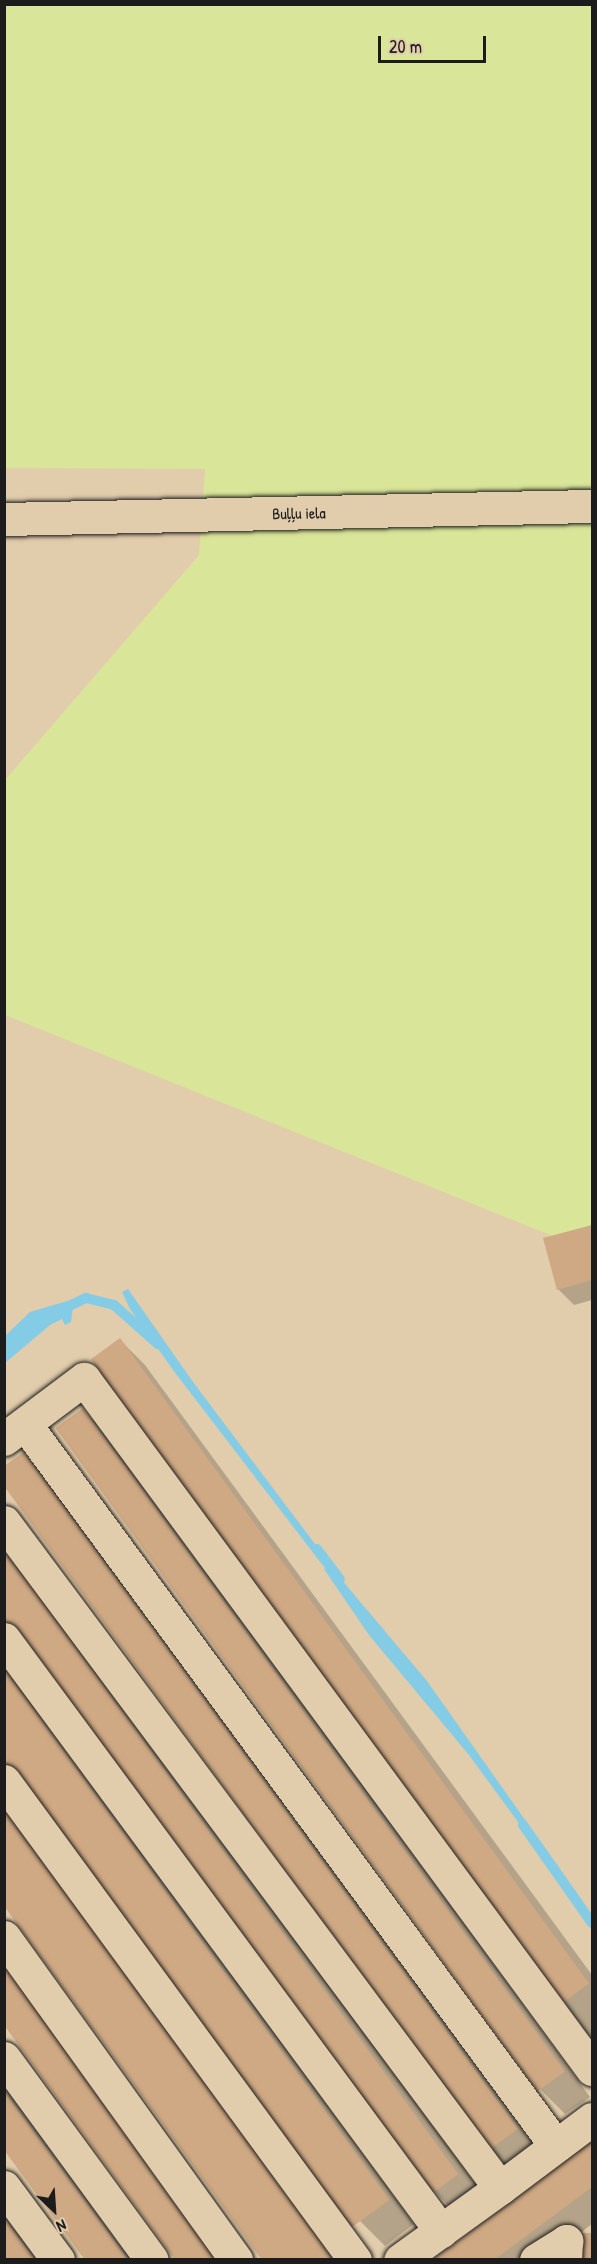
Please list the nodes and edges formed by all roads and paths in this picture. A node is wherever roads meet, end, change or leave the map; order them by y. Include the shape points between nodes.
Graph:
1 (592, 506) edge
2 (4, 519) edge
3 (15, 1431) edge
4 (4, 1522) edge
5 (4, 1639) edge
6 (4, 1781) edge
7 (4, 1937) edge
8 (4, 2058) edge
9 (592, 2069) edge
10 (592, 2119) edge
11 (556, 2146) junction
12 (4, 2187) edge
13 (500, 2188) junction
14 (441, 2230) junction
15 (58, 2259) edge
16 (152, 2259) edge
17 (236, 2259) edge
18 (355, 2259) edge
19 (400, 2259) edge
20 (536, 2259) edge
21 (565, 2259) edge

1 - 2 street, Buļļu iela
3 - 9 street via 84,1379
3 - 11 street
4 - 13 street
5 - 14 street
6 - 18 street
7 - 17 street
8 - 16 street
10 - 11 street
11 - 13 street
12 - 15 street
13 - 14 street
14 - 19 street
20 - 21 street via 566,2241

